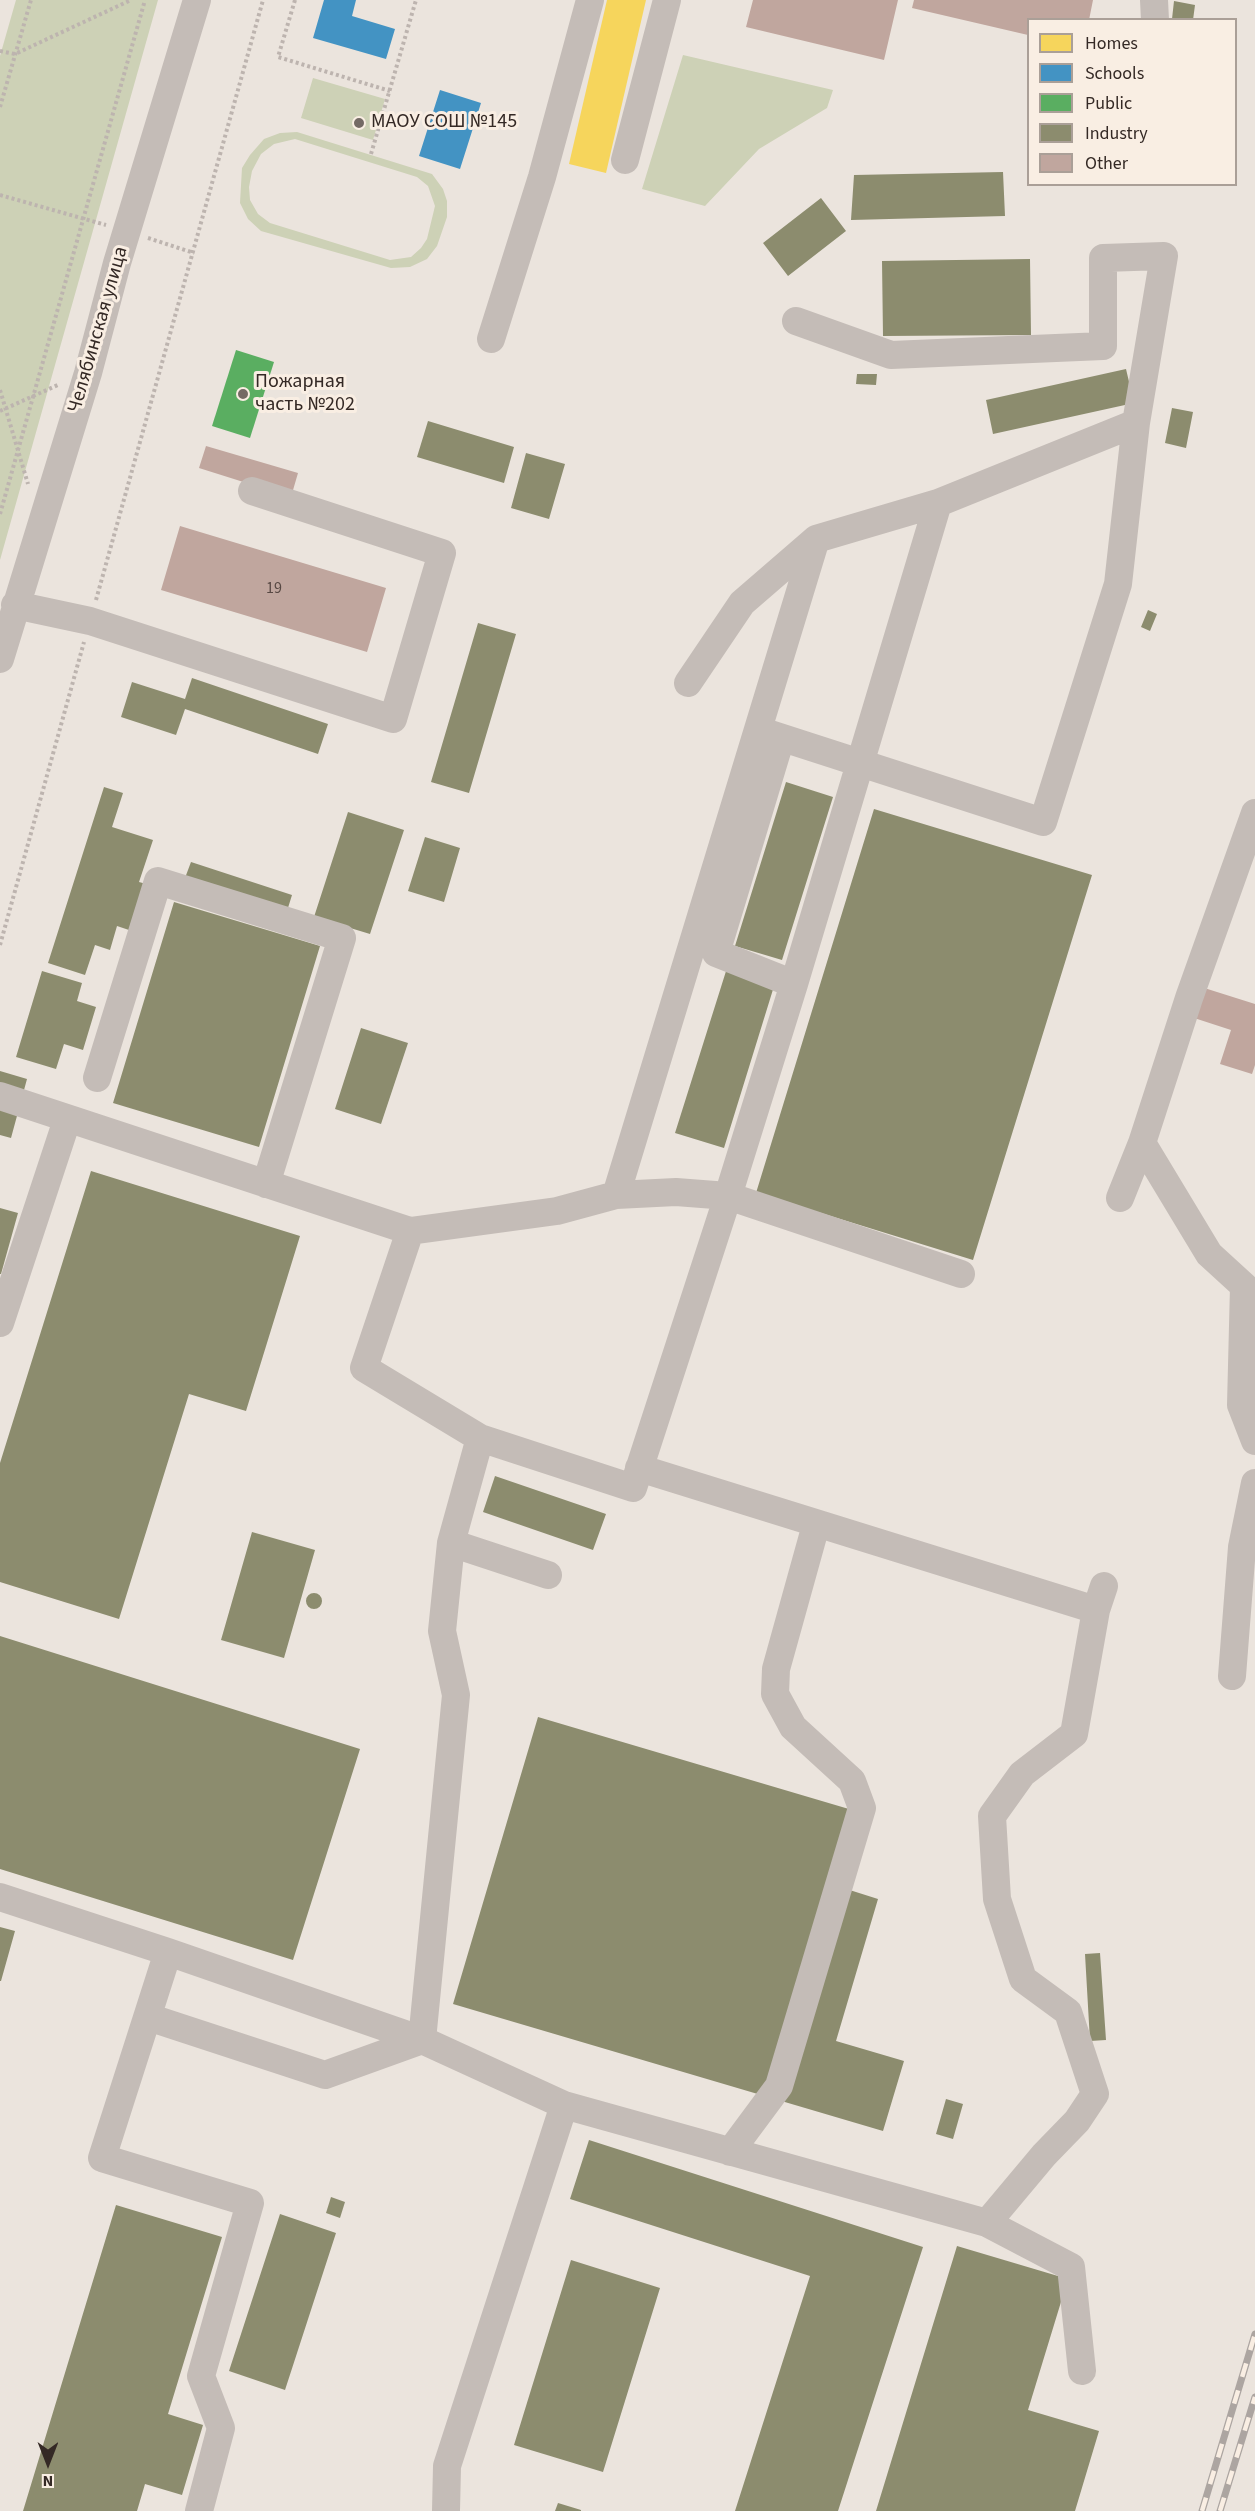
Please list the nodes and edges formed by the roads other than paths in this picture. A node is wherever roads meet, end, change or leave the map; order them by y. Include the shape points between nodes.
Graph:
1 (198, 0) edge
2 (590, 0) edge
3 (667, 0) edge
4 (1154, 0) edge
5 (1155, 18) edge
6 (625, 160) dead end
7 (796, 321) dead end
8 (491, 339) dead end
9 (1136, 423) junction
10 (252, 490) dead end
11 (938, 503) junction
12 (816, 539) junction
13 (15, 605) junction
14 (0, 659) edge
15 (688, 683) dead end
16 (770, 734) junction
17 (861, 762) junction
18 (1255, 813) edge
19 (794, 984) junction
20 (97, 1078) dead end
21 (0, 1096) edge
22 (67, 1120) junction
23 (1142, 1143) junction
24 (266, 1184) junction
25 (616, 1195) junction
26 (728, 1196) junction
27 (1120, 1198) dead end
28 (410, 1231) junction
29 (961, 1274) dead end
30 (0, 1323) edge
31 (480, 1438) junction
32 (1255, 1441) edge
33 (639, 1468) junction
34 (1255, 1483) edge
35 (816, 1525) junction
36 (451, 1543) junction
37 (548, 1575) dead end
38 (1232, 1676) dead end
39 (0, 1898) edge
40 (168, 1952) junction
41 (148, 2017) junction
42 (422, 2040) junction
43 (564, 2105) junction
44 (730, 2152) junction
45 (987, 2223) junction
46 (1082, 2371) dead end
47 (199, 2511) edge
48 (446, 2511) edge

1 - 13 street, Челябинская улица
2 - 8 street via 542,177
3 - 6 street
4 - 5 street
7 - 9 street via 891,355 1102,346 1102,258 1164,256
9 - 11 street
9 - 17 street via 1118,584 1043,822
10 - 13 street via 442,553 393,719 90,621
11 - 12 street
11 - 17 street
12 - 15 street via 742,603
12 - 16 street
13 - 14 street, Челябинская улица
16 - 17 street
16 - 19 street via 716,953
16 - 25 street
17 - 19 street
18 - 23 street via 1188,998
19 - 26 street
20 - 24 street via 158,881 342,938
21 - 22 street
22 - 24 street
22 - 30 street
23 - 27 street
23 - 32 street via 1209,1254 1244,1286 1241,1405
24 - 28 street
25 - 26 street via 676,1192
25 - 28 street via 557,1211
26 - 29 street
26 - 33 street
28 - 31 street via 364,1368
31 - 33 street via 633,1488
31 - 36 street
33 - 35 street
34 - 38 street via 1242,1547
35 - 44 street via 776,1669 775,1694 793,1726 852,1781 862,1808 779,2086
35 - 45 street via 1100,1598 1074,1734 1022,1774 992,1815 997,1899 1023,1979 1068,2012 1095,2094 1077,2121
36 - 37 street
36 - 42 street via 442,1631 456,1695
39 - 40 street
40 - 41 street
40 - 42 street
41 - 42 street via 325,2075
41 - 47 street via 102,2158 250,2203 201,2376 221,2428
42 - 43 street
43 - 44 street
43 - 48 street via 447,2466
44 - 45 street
45 - 46 street via 1071,2267

